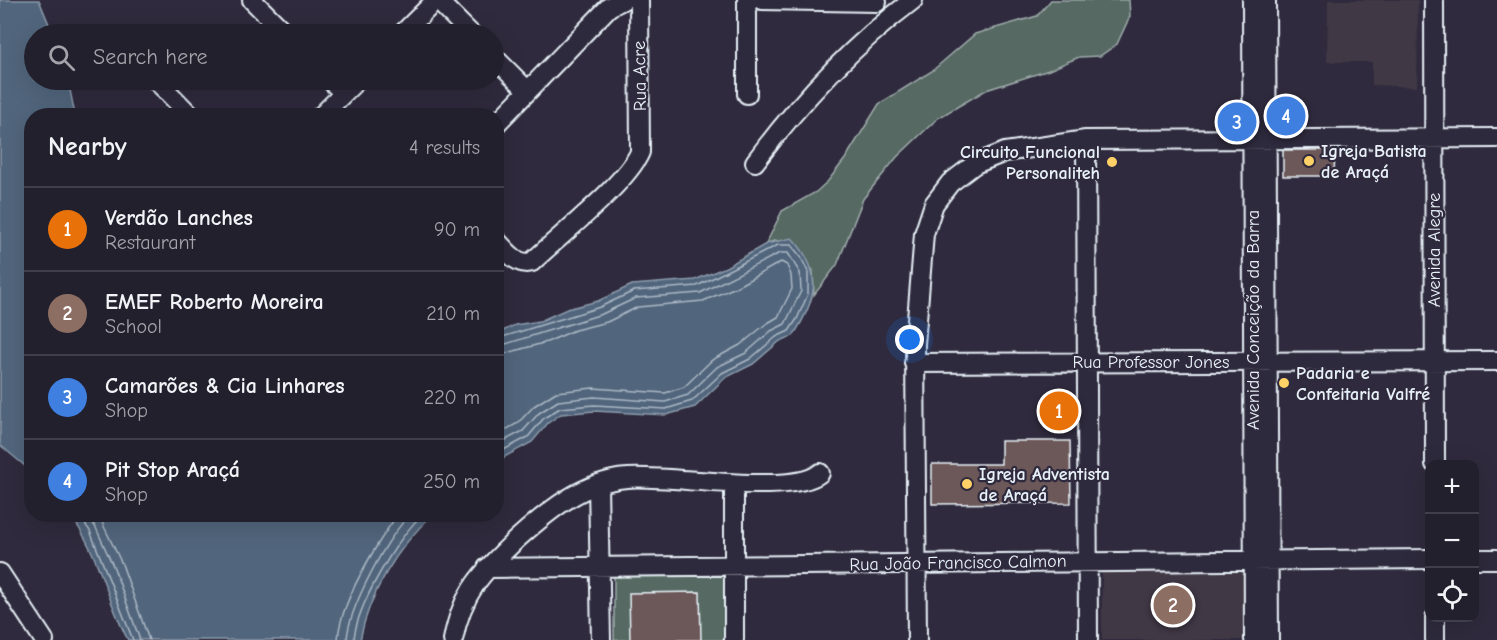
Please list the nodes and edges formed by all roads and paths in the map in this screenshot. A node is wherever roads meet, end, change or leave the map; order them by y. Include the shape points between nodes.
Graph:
1 (252, 0) edge
2 (436, 0) edge
3 (623, 0) edge
4 (639, 0) edge
5 (747, 0) edge
6 (762, 0) edge
7 (913, 0) edge
8 (1252, 0) edge
9 (1266, 0) edge
10 (1434, 0) edge
11 (877, 1) edge
12 (276, 24) edge
13 (412, 24) edge
14 (461, 24) edge
15 (878, 27) junction
16 (504, 67) edge
17 (166, 90) edge
18 (341, 90) edge
19 (347, 90) edge
20 (528, 91) junction
21 (344, 93) junction
22 (747, 94) dead end
23 (183, 108) edge
24 (329, 108) edge
25 (504, 116) edge
26 (1434, 138) junction
27 (1497, 138) edge
28 (1086, 140) junction
29 (1260, 140) junction
30 (755, 162) dead end
31 (504, 248) edge
32 (1435, 361) junction
33 (1497, 361) edge
34 (1260, 362) junction
35 (914, 363) junction
36 (1087, 363) junction
37 (1435, 460) edge
38 (820, 472) dead end
39 (598, 484) junction
40 (734, 485) junction
41 (1425, 559) edge
42 (1479, 559) edge
43 (1497, 559) edge
44 (1261, 561) junction
45 (1088, 562) junction
46 (916, 564) junction
47 (734, 566) junction
48 (600, 567) junction
49 (487, 568) junction
50 (0, 573) edge
51 (1435, 622) edge
52 (44, 640) edge
53 (453, 640) edge
54 (601, 640) edge
55 (734, 640) edge
56 (916, 640) edge
57 (1088, 640) edge
58 (1254, 640) edge
59 (1269, 640) edge
60 (1435, 640) edge

1 - 12 street
2 - 13 street
2 - 14 street
3 - 20 street via 609,7
4 - 31 street, Rua Acre via 640,152 622,178 532,262 515,260
5 - 22 street
6 - 11 street
7 - 15 street
8 - 29 street, Avenida Conceição da Barra
9 - 29 street, Avenida Conceição da Barra
10 - 26 street, Avenida Alegre
11 - 15 street
15 - 30 street via 798,106
16 - 20 street
17 - 23 street
18 - 21 street
19 - 21 street
20 - 25 street
21 - 24 street
26 - 27 street
26 - 29 street
26 - 32 street, Avenida Alegre
28 - 29 street
28 - 35 street via 1005,152 975,164 950,183 934,204 924,234
28 - 36 street
29 - 34 street, Avenida Conceição da Barra
32 - 33 street, Rua Professor Jones
32 - 34 street, Rua Professor Jones
32 - 37 street, Avenida Alegre
34 - 36 street, Rua Professor Jones
34 - 44 street, Avenida Conceição da Barra
35 - 36 street, Rua Professor Jones
35 - 46 street
36 - 45 street
38 - 40 street via 807,480
39 - 40 street via 625,478
39 - 48 street
39 - 49 street via 541,517
40 - 47 street
41 - 44 street, Rua João Francisco Calmon
42 - 43 street
44 - 45 street, Rua João Francisco Calmon
44 - 58 street, Avenida Conceição da Barra
44 - 59 street, Avenida Conceição da Barra
45 - 46 street, Rua João Francisco Calmon
45 - 57 street
46 - 47 street, Rua João Francisco Calmon
46 - 56 street
47 - 48 street, Rua João Francisco Calmon
47 - 55 street
48 - 49 street, Rua João Francisco Calmon
48 - 54 street
49 - 53 street via 467,594
50 - 52 street
51 - 60 street

